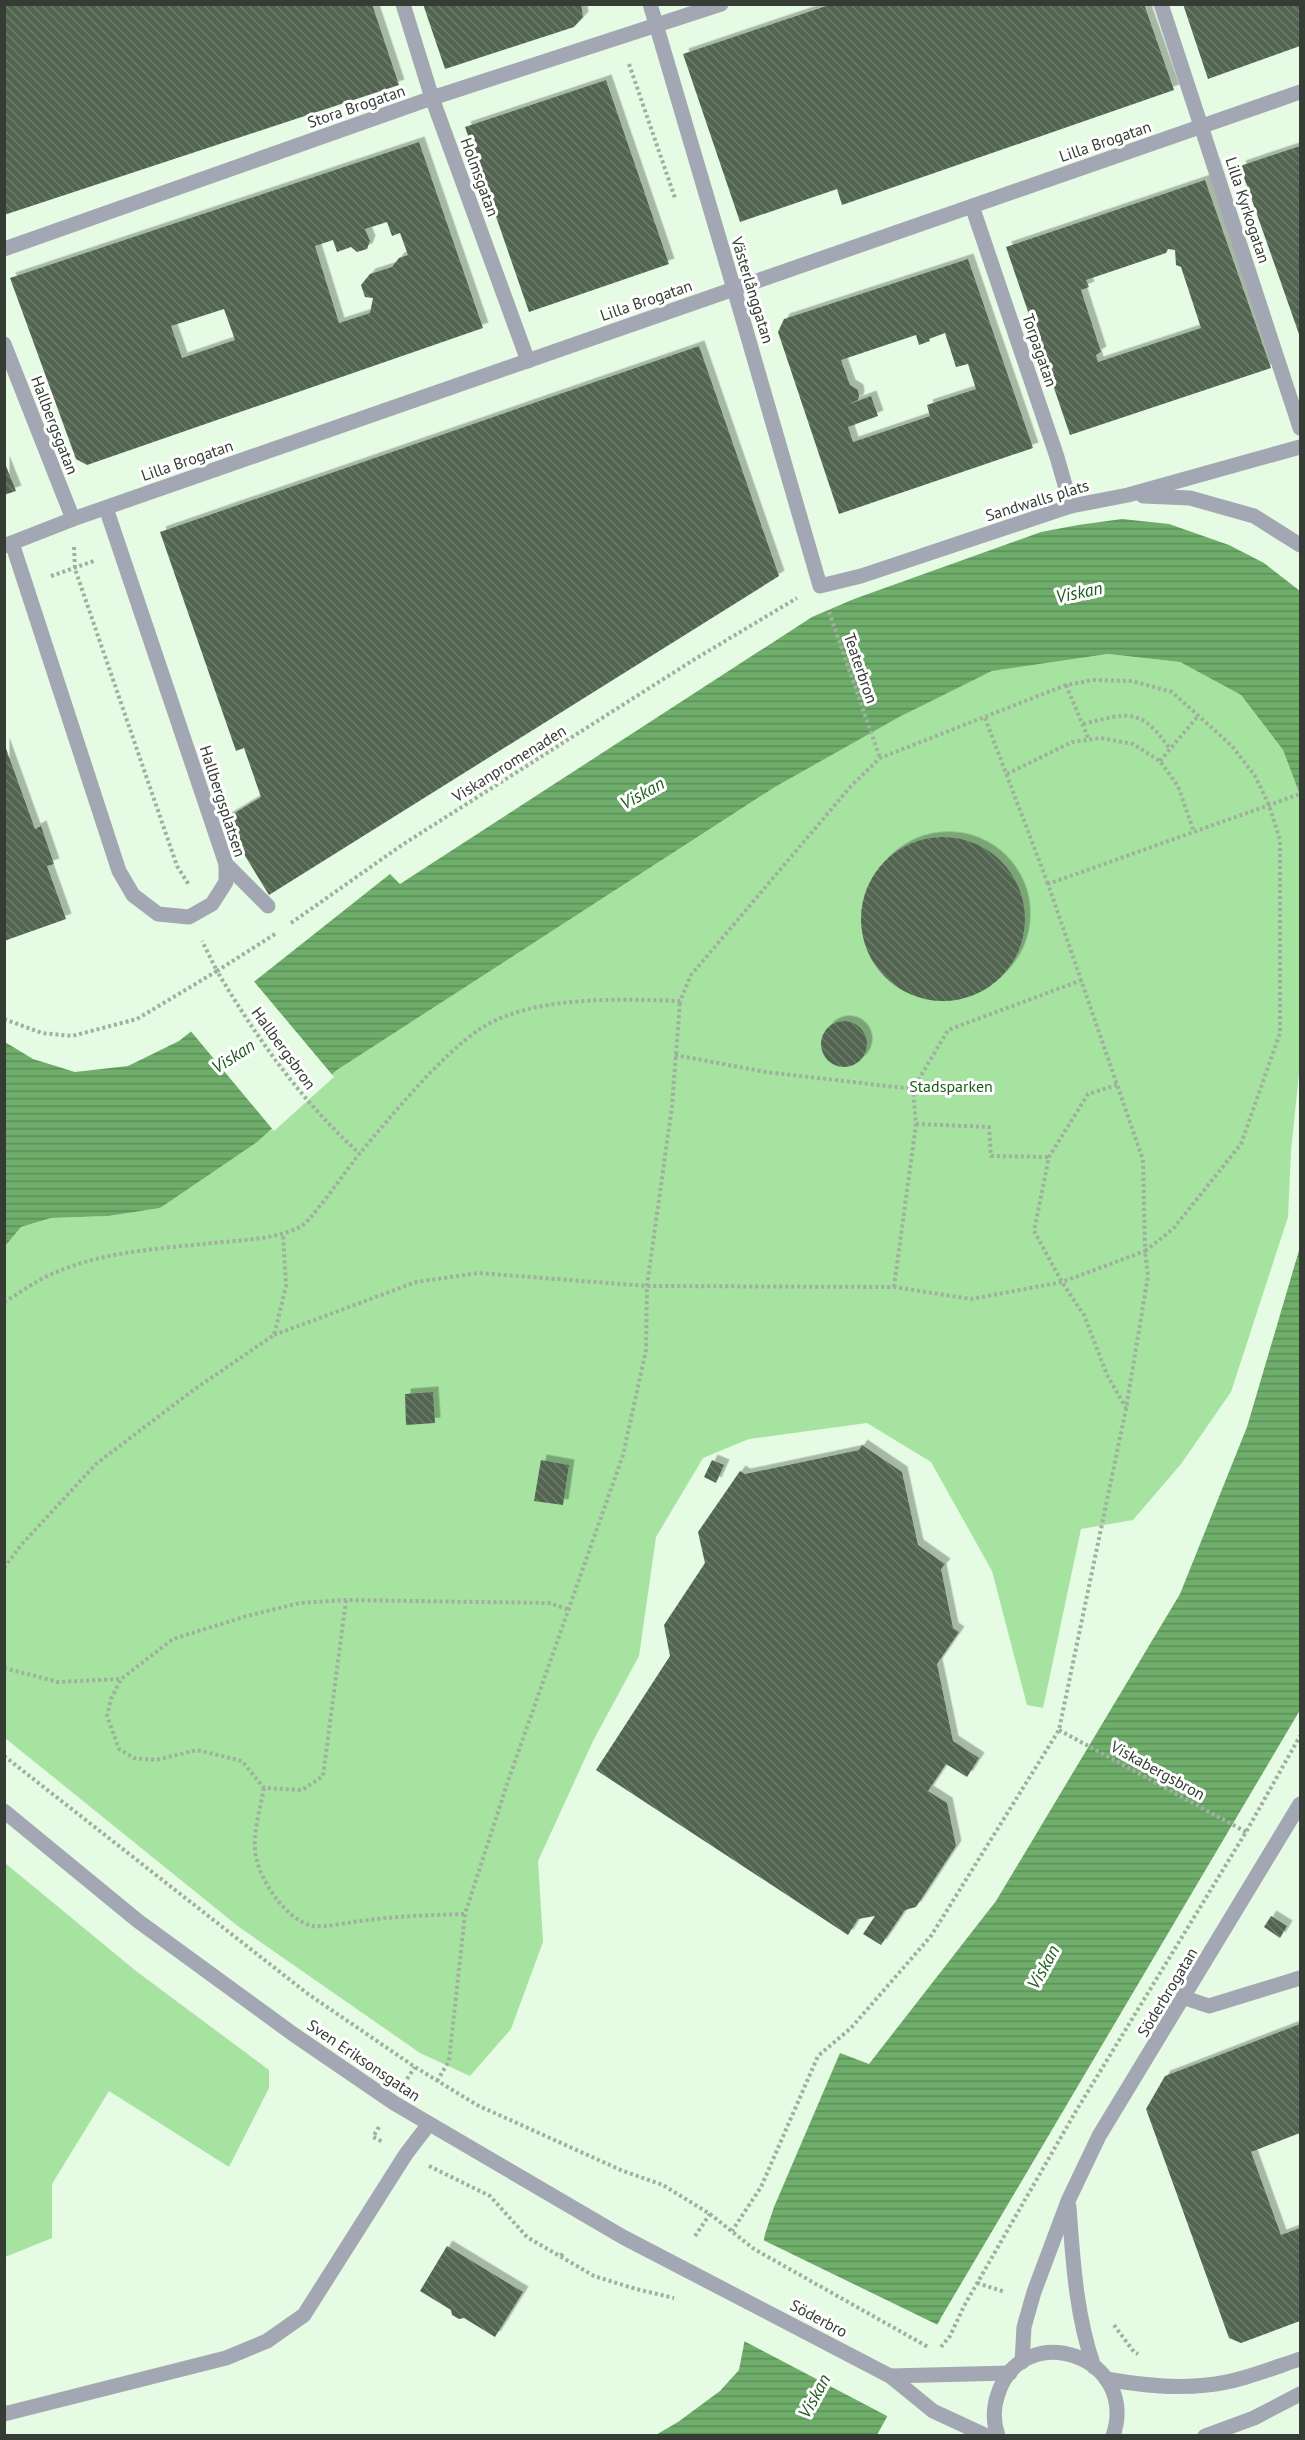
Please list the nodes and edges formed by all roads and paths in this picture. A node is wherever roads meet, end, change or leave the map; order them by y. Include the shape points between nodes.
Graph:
1 (403, 4) edge
2 (650, 4) edge
3 (721, 4) edge
4 (1161, 4) edge
5 (656, 24) junction
6 (1300, 92) edge
7 (432, 98) junction
8 (1201, 127) junction
9 (972, 206) junction
10 (4, 249) edge
11 (734, 289) junction
12 (4, 344) edge
13 (528, 361) junction
14 (1300, 428) edge
15 (1300, 447) edge
16 (1128, 495) junction
17 (1071, 506) junction
18 (106, 508) junction
19 (73, 519) junction
20 (8, 544) edge
21 (1300, 545) edge
22 (120, 551) junction
23 (75, 569) junction
24 (26, 584) junction
25 (820, 586) junction
26 (1066, 685) junction
27 (1198, 716) junction
28 (985, 718) junction
29 (1083, 724) junction
30 (1089, 740) junction
31 (1170, 749) junction
32 (880, 758) junction
33 (1160, 761) junction
34 (1007, 774) junction
35 (1298, 794) edge
36 (1269, 805) junction
37 (1194, 832) junction
38 (226, 864) junction
39 (1048, 884) junction
40 (212, 904) junction
41 (268, 906) dead end
42 (189, 917) junction
43 (289, 922) dead end
44 (280, 930) dead end
45 (217, 971) junction
46 (1082, 980) junction
47 (680, 1001) junction
48 (4, 1020) edge
49 (675, 1055) junction
50 (1117, 1085) junction
51 (913, 1089) junction
52 (916, 1124) junction
53 (359, 1153) junction
54 (1049, 1157) junction
55 (283, 1234) junction
56 (1145, 1251) junction
57 (1062, 1282) junction
58 (647, 1286) junction
59 (894, 1287) junction
60 (4, 1302) edge
61 (274, 1335) junction
62 (1126, 1409) junction
63 (4, 1568) edge
64 (346, 1600) junction
65 (570, 1610) junction
66 (4, 1668) edge
67 (121, 1679) junction
68 (1059, 1730) junction
69 (4, 1756) edge
70 (264, 1788) junction
71 (1300, 1804) edge
72 (4, 1811) edge
73 (1246, 1832) dead end
74 (465, 1914) junction
75 (1300, 1978) edge
76 (1185, 1998) junction
77 (415, 2067) junction
78 (437, 2081) junction
79 (394, 2103) junction
80 (429, 2124) junction
81 (406, 2154) junction
82 (1068, 2201) junction
83 (710, 2214) junction
84 (732, 2230) junction
85 (695, 2236) dead end
86 (564, 2251) dead end
87 (561, 2256) junction
88 (977, 2283) dead end
89 (732, 2293) joint
90 (679, 2301) dead end
91 (1032, 2301) junction
92 (1078, 2304) junction
93 (929, 2347) dead end
94 (1142, 2355) dead end
95 (1300, 2359) edge
96 (1022, 2362) junction
97 (1095, 2367) junction
98 (1010, 2373) junction
99 (890, 2376) junction
100 (1106, 2379) junction
101 (1300, 2394) edge
102 (4, 2414) edge
103 (987, 2436) edge
104 (998, 2436) edge
105 (1113, 2436) edge
106 (1205, 2436) edge

1 - 7 street, Holmsgatan
2 - 5 street, Västerlånggatan
3 - 5 street, Stora Brogatan
4 - 8 street, Lilla Kyrkogatan
5 - 7 street, Stora Brogatan
5 - 11 street, Västerlånggatan
6 - 8 street, Lilla Brogatan
7 - 10 street, Stora Brogatan
7 - 13 street, Holmsgatan
8 - 9 street, Lilla Brogatan
8 - 14 street, Lilla Kyrkogatan
9 - 11 street, Lilla Brogatan
9 - 17 street, Torpagatan
11 - 13 street, Lilla Brogatan
11 - 25 street, Västerlånggatan
12 - 19 street, Hallbergsgatan
13 - 18 street, Lilla Brogatan
15 - 16 street, Sandwalls plats
16 - 17 street, Sandwalls plats
16 - 21 street via 1190,498 1254,516
17 - 25 street, Sandwalls plats
18 - 19 street, Lilla Brogatan
18 - 22 street, Hallbergsplatsen
19 - 20 street, Lilla Brogatan
19 - 23 path
20 - 24 street
22 - 23 path
22 - 38 street, Hallbergsplatsen
23 - 24 path
23 - 40 path via 177,866 186,882
24 - 42 street via 119,871 133,895 158,914
25 - 32 path, Teaterbron
25 - 43 path, Viskanpromenaden via 695,659 402,845
26 - 27 path via 1094,680 1132,681 1172,692
26 - 28 path
26 - 29 path
27 - 31 path
27 - 36 path via 1232,746 1255,776
28 - 32 path
28 - 34 path
29 - 30 path
29 - 31 path via 1117,715 1140,717 1156,728
30 - 33 path via 1101,738 1133,744
30 - 34 path via 1072,742
31 - 33 path
32 - 47 path via 851,786 691,975
33 - 37 path via 1178,786
34 - 39 path
35 - 36 path
36 - 37 path
36 - 56 path via 1280,840 1280,1034 1240,1144 1173,1228
37 - 39 path
38 - 40 street, Hallbergsplatsen via 226,882
38 - 41 street
39 - 46 path
40 - 42 street
42 - 45 path
44 - 45 path
45 - 48 path via 137,1019 72,1036 42,1034
45 - 53 path, Hallbergsbron via 293,1083 328,1125
46 - 50 path
46 - 51 path via 948,1030
47 - 49 path
47 - 53 path via 611,999 554,1005 511,1015 481,1029 440,1063
49 - 51 path via 766,1072
49 - 58 path via 672,1106
50 - 54 path via 1088,1094
50 - 56 path via 1143,1160
51 - 52 path
52 - 54 path via 989,1127 991,1156
52 - 59 path
53 - 55 path via 304,1225
54 - 57 path via 1035,1231
55 - 60 path via 87,1261 50,1275
55 - 61 path via 286,1286
56 - 57 path
56 - 62 path via 1148,1276
57 - 59 path via 971,1299
57 - 62 path via 1084,1315 1107,1375
58 - 59 path
58 - 61 path via 478,1273 417,1282
58 - 65 path via 646,1350 623,1455
61 - 63 path via 192,1390 96,1464
62 - 68 path
64 - 65 path via 549,1603
64 - 67 path via 300,1603 173,1639
64 - 70 path via 323,1776 302,1790
65 - 74 path
66 - 67 path via 58,1682
67 - 70 path via 107,1716 118,1749 134,1758 156,1760 197,1750 242,1761
68 - 73 path, Viskabergsbron
68 - 84 path via 931,1936 851,2028 818,2055 761,2187
69 - 77 path via 308,1994
70 - 74 path via 256,1857 279,1903 292,1916 313,1926
71 - 76 street, Söderbrogatan
72 - 79 street, Sven Eriksonsgatan via 138,1921
74 - 78 path via 449,2061
75 - 76 street via 1209,2006
76 - 82 street, Söderbrogatan via 1099,2136
77 - 78 path
77 - 79 path
78 - 83 path via 477,2105 663,2185
79 - 80 street, Sven Eriksonsgatan
79 - 81 path via 373,2137
80 - 81 street
80 - 89 street, Sven Eriksonsgatan via 614,2232
81 - 87 path via 490,2196 527,2237
81 - 102 street via 304,2315 267,2341 226,2358
82 - 91 street, Söderbrogatan
82 - 92 street
83 - 84 path
83 - 85 path
84 - 93 path via 754,2249
86 - 87 path
87 - 90 path via 594,2276
88 - 91 path
89 - 99 street, Söderbro
91 - 96 street, Söderbrogatan via 1024,2327
92 - 94 path via 1098,2301 1106,2307 1115,2329 1134,2352
92 - 97 street
95 - 100 street via 1208,2385 1150,2387
96 - 97 street via 1055,2352 1072,2354
96 - 98 street
97 - 100 street
98 - 99 street
98 - 104 street via 996,2400
99 - 103 street via 933,2411
100 - 105 street via 1117,2407
101 - 106 street via 1254,2418

